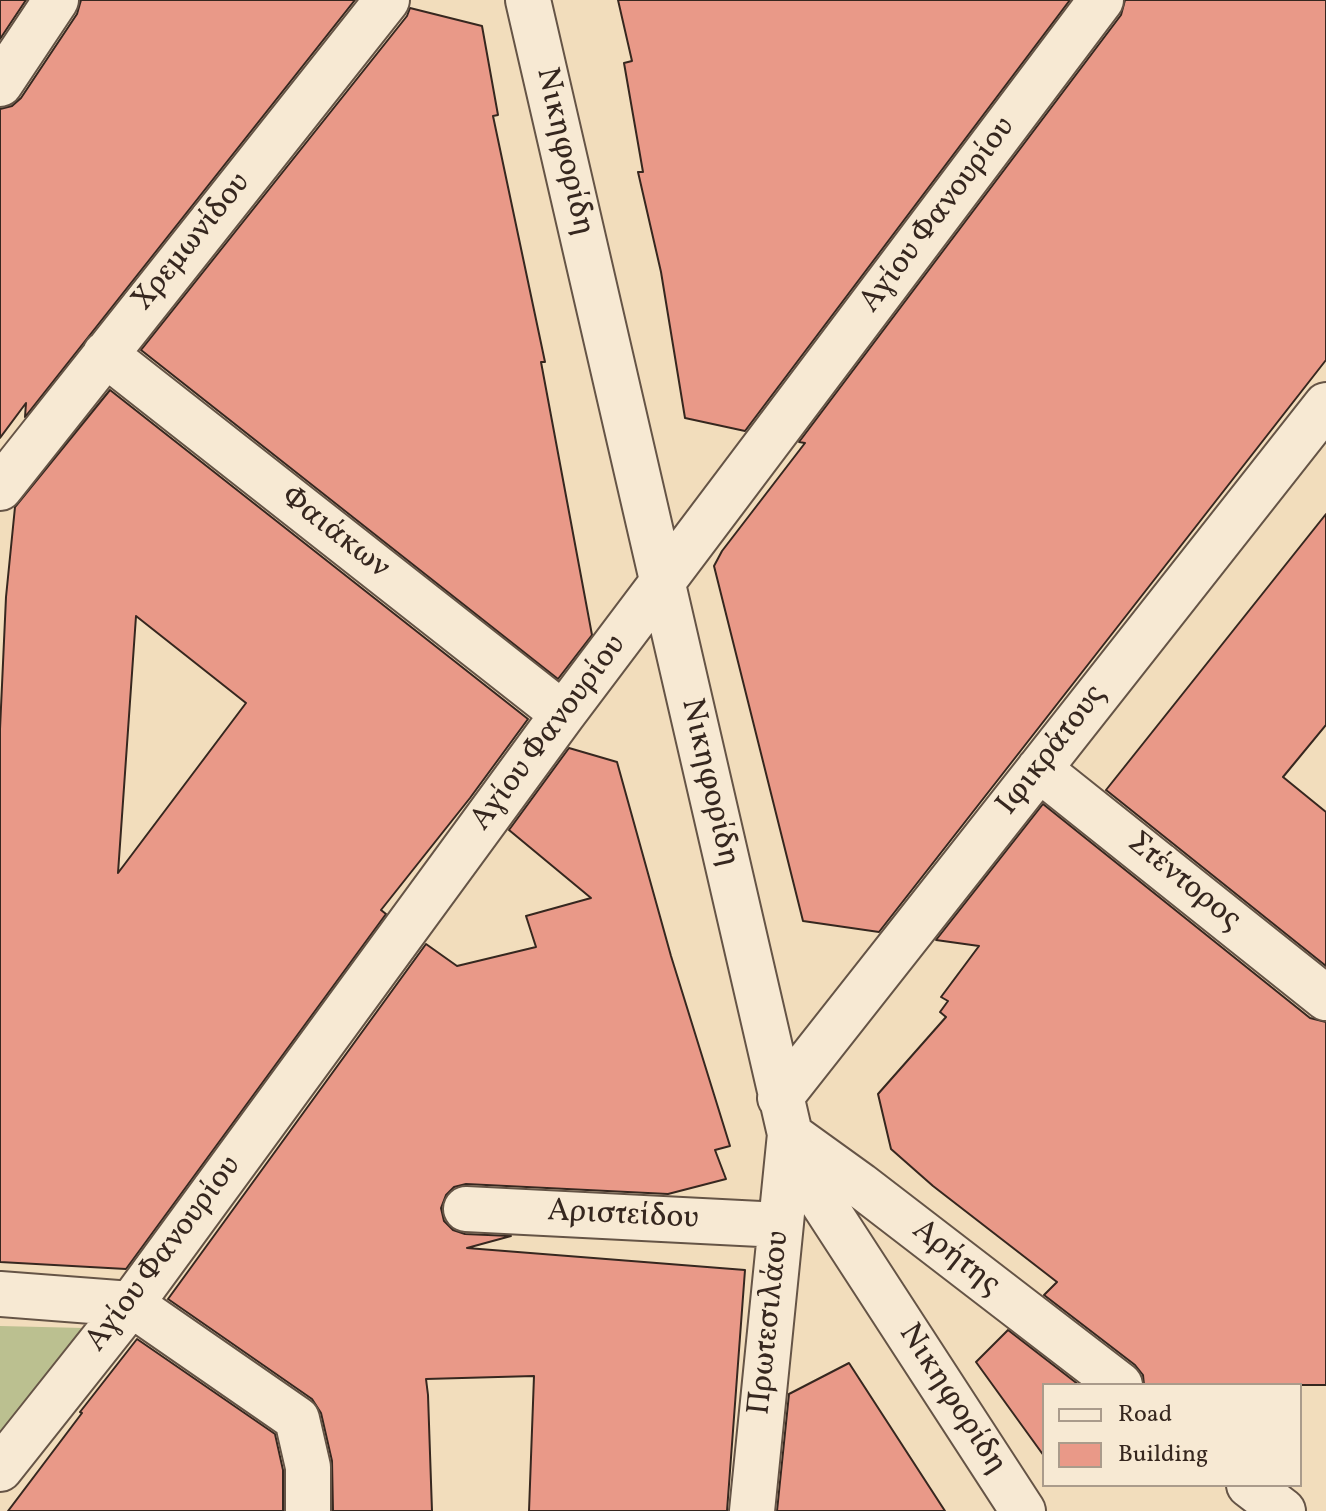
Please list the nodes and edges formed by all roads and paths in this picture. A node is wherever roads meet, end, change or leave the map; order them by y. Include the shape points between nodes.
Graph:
1 (56, 0) edge
2 (387, 0) edge
3 (528, 0) edge
4 (1101, 0) edge
5 (0, 84) edge
6 (105, 354) junction
7 (1317, 433) edge
8 (0, 488) edge
9 (662, 585) junction
10 (563, 714) junction
11 (1039, 769) junction
12 (1326, 998) edge
13 (785, 1116) junction
14 (466, 1209) dead end
15 (780, 1225) junction
16 (0, 1294) edge
17 (131, 1304) junction
18 (1117, 1383) edge
19 (0, 1469) edge
20 (1252, 1487) edge
21 (308, 1511) edge
22 (752, 1511) edge
23 (1023, 1511) edge
24 (1283, 1511) edge

1 - 5 street
2 - 6 street, Χρεμωνίδου
3 - 9 street, Νικηφορίδη
4 - 9 street, Αγίου Φανουρίου
6 - 8 street, Χρεμωνίδου
6 - 10 street, Φαιάκων
7 - 11 street, Ιφικράτους
9 - 10 street, Αγίου Φανουρίου
9 - 13 street, Νικηφορίδη
10 - 17 street, Αγίου Φανουρίου
11 - 12 street, Στέντορος
11 - 13 street, Ιφικράτους
13 - 15 street, Πρωτεσιλάου
13 - 18 street, Αρήτης via 860,1185
13 - 23 street, Νικηφορίδη via 823,1203
14 - 15 street, Αριστείδου
15 - 22 street, Πρωτεσιλάου
16 - 17 street
17 - 19 street, Αγίου Φανουρίου
17 - 21 street via 297,1419 308,1467
20 - 24 street

